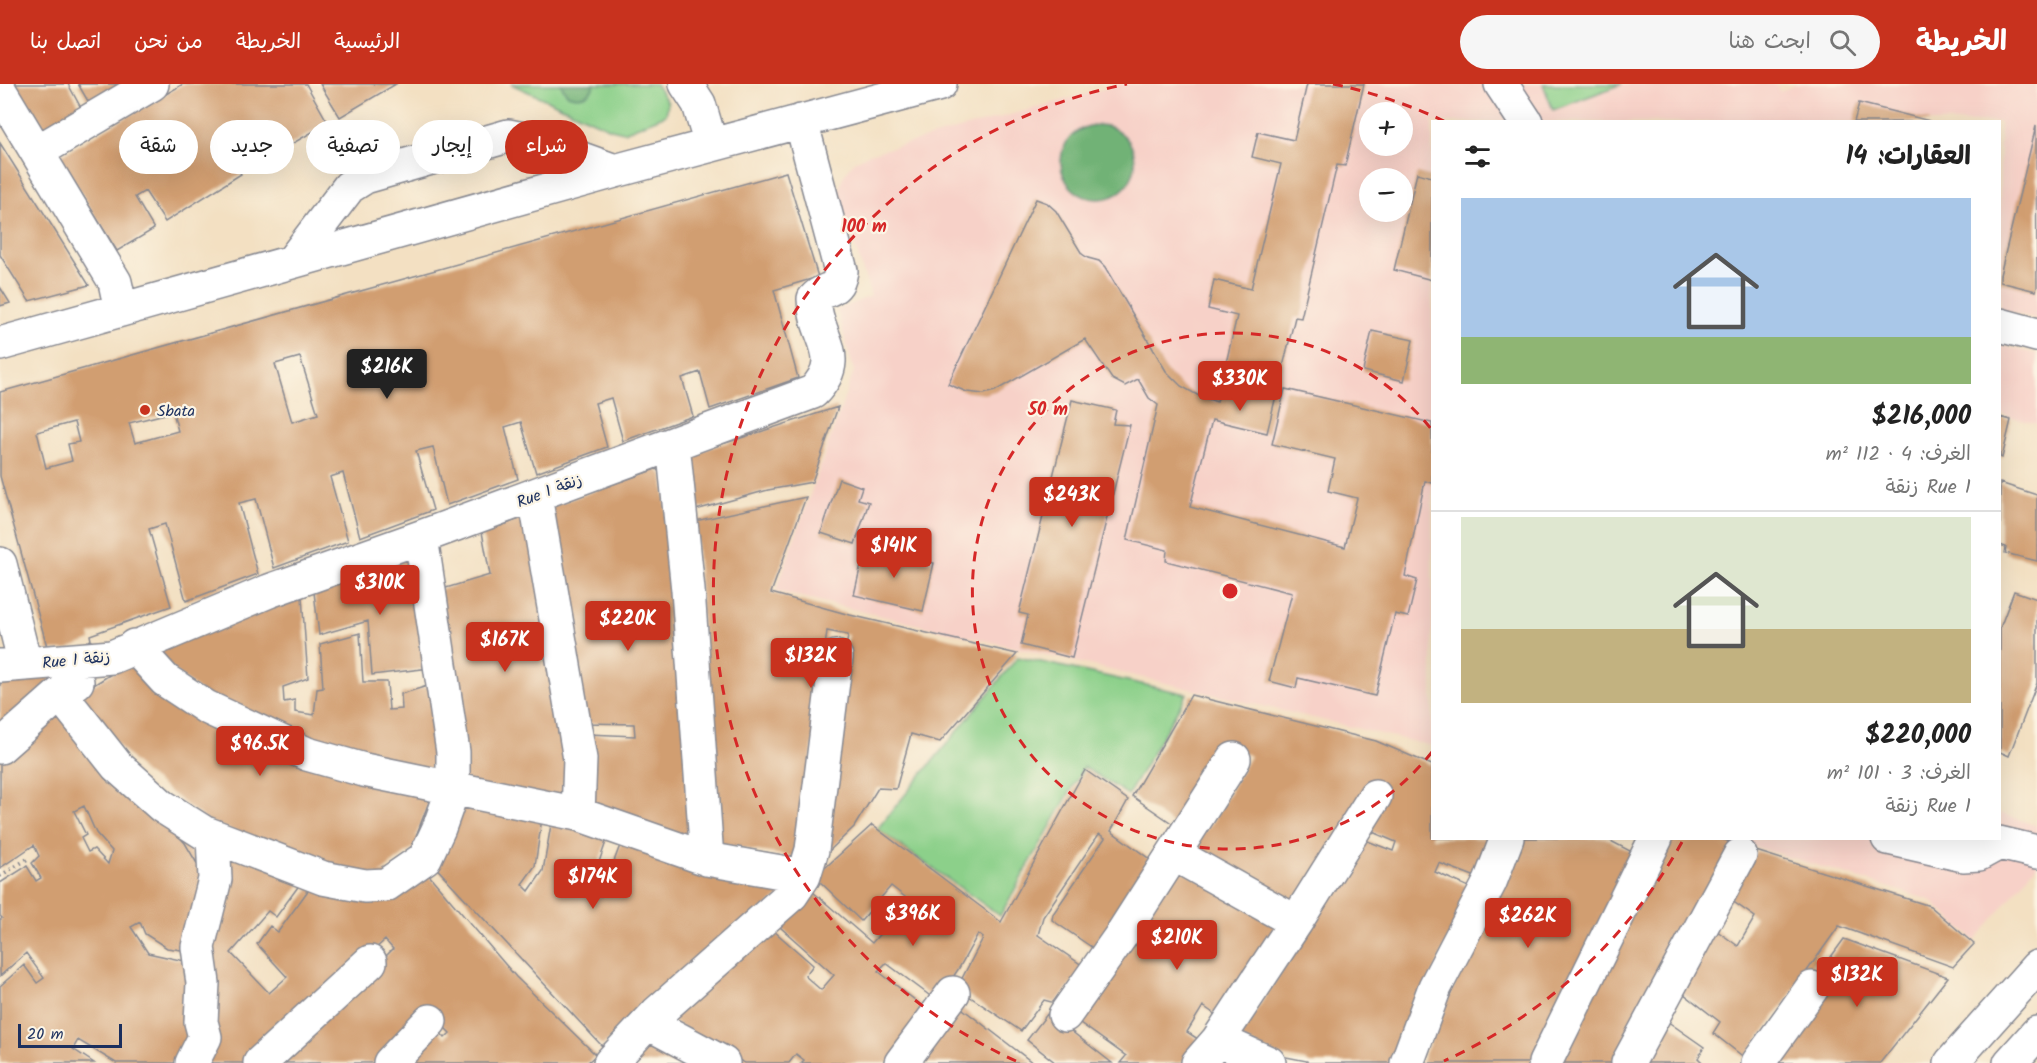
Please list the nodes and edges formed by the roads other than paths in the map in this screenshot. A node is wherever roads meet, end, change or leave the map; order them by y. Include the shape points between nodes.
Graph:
1 (152, 84) edge
2 (686, 84) edge
3 (940, 84) edge
4 (1501, 84) edge
5 (0, 91) edge
6 (1525, 120) edge
7 (801, 121) junction
8 (711, 146) junction
9 (38, 152) junction
10 (615, 171) junction
11 (292, 262) junction
12 (121, 310) junction
13 (2001, 325) edge
14 (2037, 335) edge
15 (0, 344) edge
16 (673, 444) junction
17 (535, 496) junction
18 (421, 537) junction
19 (0, 564) edge
20 (123, 652) junction
21 (836, 657) dead end
22 (13, 665) edge
23 (60, 694) junction
24 (0, 747) edge
25 (1234, 759) dead end
26 (453, 789) junction
27 (1375, 796) dead end
28 (578, 814) junction
29 (213, 836) junction
30 (1506, 840) edge
31 (1655, 840) edge
32 (1895, 840) edge
33 (2037, 852) edge
34 (1174, 854) junction
35 (1740, 855) dead end
36 (707, 859) junction
37 (804, 876) junction
38 (1296, 922) junction
39 (370, 962) dead end
40 (2037, 967) edge
41 (1812, 987) dead end
42 (953, 993) dead end
43 (1065, 1015) dead end
44 (430, 1021) dead end
45 (648, 1023) junction
46 (2037, 1033) edge
47 (1208, 1052) edge
48 (192, 1063) edge
49 (260, 1063) edge
50 (390, 1063) edge
51 (610, 1063) edge
52 (723, 1063) edge
53 (901, 1063) edge
54 (1269, 1063) edge
55 (1407, 1063) edge
56 (1545, 1063) edge
57 (1628, 1063) edge
58 (1758, 1063) edge
59 (1951, 1063) edge
60 (2010, 1063) edge

1 - 9 street
2 - 8 street via 699,104
3 - 7 street
4 - 6 street
5 - 9 street
7 - 8 street
7 - 16 street, Rue 1 زنقة via 841,271 835,288 814,299 830,356 829,370 823,382 805,396
8 - 10 street
9 - 12 street via 115,282
10 - 11 street
10 - 11 street via 508,136 365,177 349,187
11 - 12 street
12 - 15 street
13 - 14 street
16 - 17 street, Rue 1 زنقة
16 - 36 street via 688,590
17 - 18 street, Rue 1 زنقة
17 - 28 street via 580,759
18 - 20 street, Rue 1 زنقة via 269,591
18 - 26 street via 453,752
19 - 22 street
20 - 22 street, Rue 1 زنقة
20 - 23 street
20 - 26 street via 206,706 307,754
21 - 37 street via 812,850
23 - 24 street
23 - 29 street via 117,766 162,806
25 - 34 street
26 - 28 street
26 - 29 street via 425,858 386,885 365,886 323,878
27 - 38 street
28 - 36 street
29 - 48 street via 215,879 198,947 205,1037
30 - 55 street via 1490,882 1435,987
31 - 56 street
32 - 33 street via 1963,855 1979,854 1999,843
34 - 38 street
34 - 43 street
35 - 57 street
36 - 37 street
37 - 45 street via 792,894
38 - 47 street
39 - 49 street
40 - 59 street
41 - 58 street
42 - 53 street
44 - 50 street
45 - 51 street
45 - 52 street
46 - 60 street
47 - 54 street

